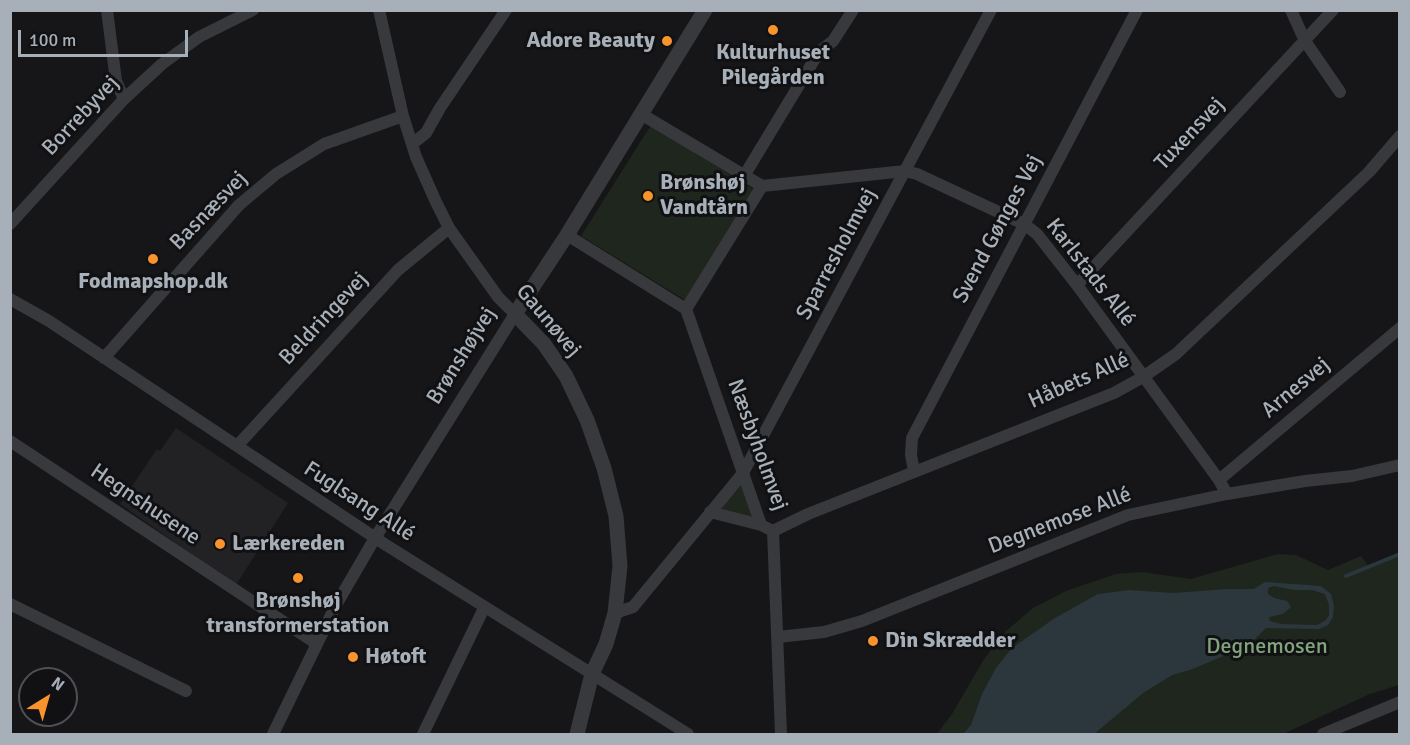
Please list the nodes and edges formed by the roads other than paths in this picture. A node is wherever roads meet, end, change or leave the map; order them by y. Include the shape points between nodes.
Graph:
1 (107, 10) edge
2 (253, 10) edge
3 (379, 10) edge
4 (506, 10) edge
5 (705, 10) edge
6 (853, 10) edge
7 (991, 10) edge
8 (1137, 10) edge
9 (1291, 10) edge
10 (1333, 10) edge
11 (1305, 41) junction
12 (1340, 92) dead end
13 (124, 99) junction
14 (641, 114) junction
15 (403, 116) junction
16 (1400, 136) edge
17 (412, 144) junction
18 (905, 171) junction
19 (744, 176) junction
20 (762, 186) junction
21 (10, 224) edge
22 (1024, 224) junction
23 (449, 228) junction
24 (567, 235) junction
25 (1077, 285) junction
26 (10, 299) edge
27 (686, 309) junction
28 (515, 314) junction
29 (1400, 328) edge
30 (104, 358) junction
31 (1143, 377) junction
32 (10, 441) edge
33 (237, 446) junction
34 (1400, 465) edge
35 (914, 471) junction
36 (743, 473) junction
37 (1219, 480) junction
38 (1227, 494) junction
39 (710, 512) junction
40 (761, 525) junction
41 (773, 531) junction
42 (375, 538) junction
43 (10, 604) edge
44 (484, 608) junction
45 (615, 613) junction
46 (778, 637) junction
47 (317, 645) junction
48 (592, 674) junction
49 (186, 691) dead end
50 (1400, 702) edge
51 (273, 735) edge
52 (423, 735) edge
53 (577, 735) edge
54 (688, 735) edge
55 (781, 735) edge
56 (1323, 735) edge

1 - 13 street via 117,81
2 - 13 street, Borrebyvej via 199,37
3 - 15 street, Gaunøvej
4 - 17 street via 426,133
5 - 14 street, Brønshøjvej
6 - 19 street via 833,41 819,52
7 - 18 street, Sparresholmvej
8 - 22 street, Svend Gønges Vej
9 - 11 street
10 - 11 street, Tuxensvej
11 - 12 street
11 - 25 street, Tuxensvej
13 - 21 street, Borrebyvej
14 - 19 street
14 - 24 street, Brønshøjvej
15 - 17 street, Gaunøvej
15 - 30 street, Basnæsvej via 340,137 276,174 238,205
16 - 31 street, Håbets Allé via 1369,172 1176,354
17 - 23 street, Gaunøvej
18 - 20 street
18 - 22 street, Karlstads Allé
18 - 36 street, Sparresholmvej
19 - 20 street
20 - 27 street
22 - 25 street, Karlstads Allé via 1037,234
22 - 35 street, Svend Gønges Vej via 912,438
23 - 28 street, Gaunøvej via 498,297
23 - 33 street, Beldringevej via 398,270
24 - 27 street
24 - 28 street, Brønshøjvej
25 - 31 street, Karlstads Allé
26 - 30 street, Fuglsang Allé
27 - 36 street, Næsbyholmvej
28 - 42 street, Brønshøjvej
28 - 45 street, Gaunøvej via 544,344 566,376 604,468 616,516 620,566
29 - 37 street, Arnesvej
30 - 33 street, Fuglsang Allé
31 - 35 street, Håbets Allé via 1114,393
31 - 37 street, Karlstads Allé
32 - 47 street, Hegnshusene
33 - 42 street, Fuglsang Allé
34 - 38 street, Degnemose Allé
35 - 41 street, Håbets Allé
36 - 39 street, Sparresholmvej
36 - 40 street, Næsbyholmvej
37 - 38 street, Karlstads Allé
38 - 46 street, Degnemose Allé via 1128,515 862,621 824,632
39 - 40 street
39 - 45 street, Sparresholmvej via 633,607
40 - 41 street, Næsbyholmvej
41 - 46 street, Næsbyholmvej
42 - 44 street, Fuglsang Allé
42 - 47 street, Brønshøjvej
43 - 49 street
44 - 48 street, Fuglsang Allé
44 - 52 street
45 - 48 street, Gaunøvej
46 - 55 street, Næsbyholmvej
47 - 51 street, Brønshøjvej
48 - 53 street, Gaunøvej
48 - 54 street, Fuglsang Allé
50 - 56 street

